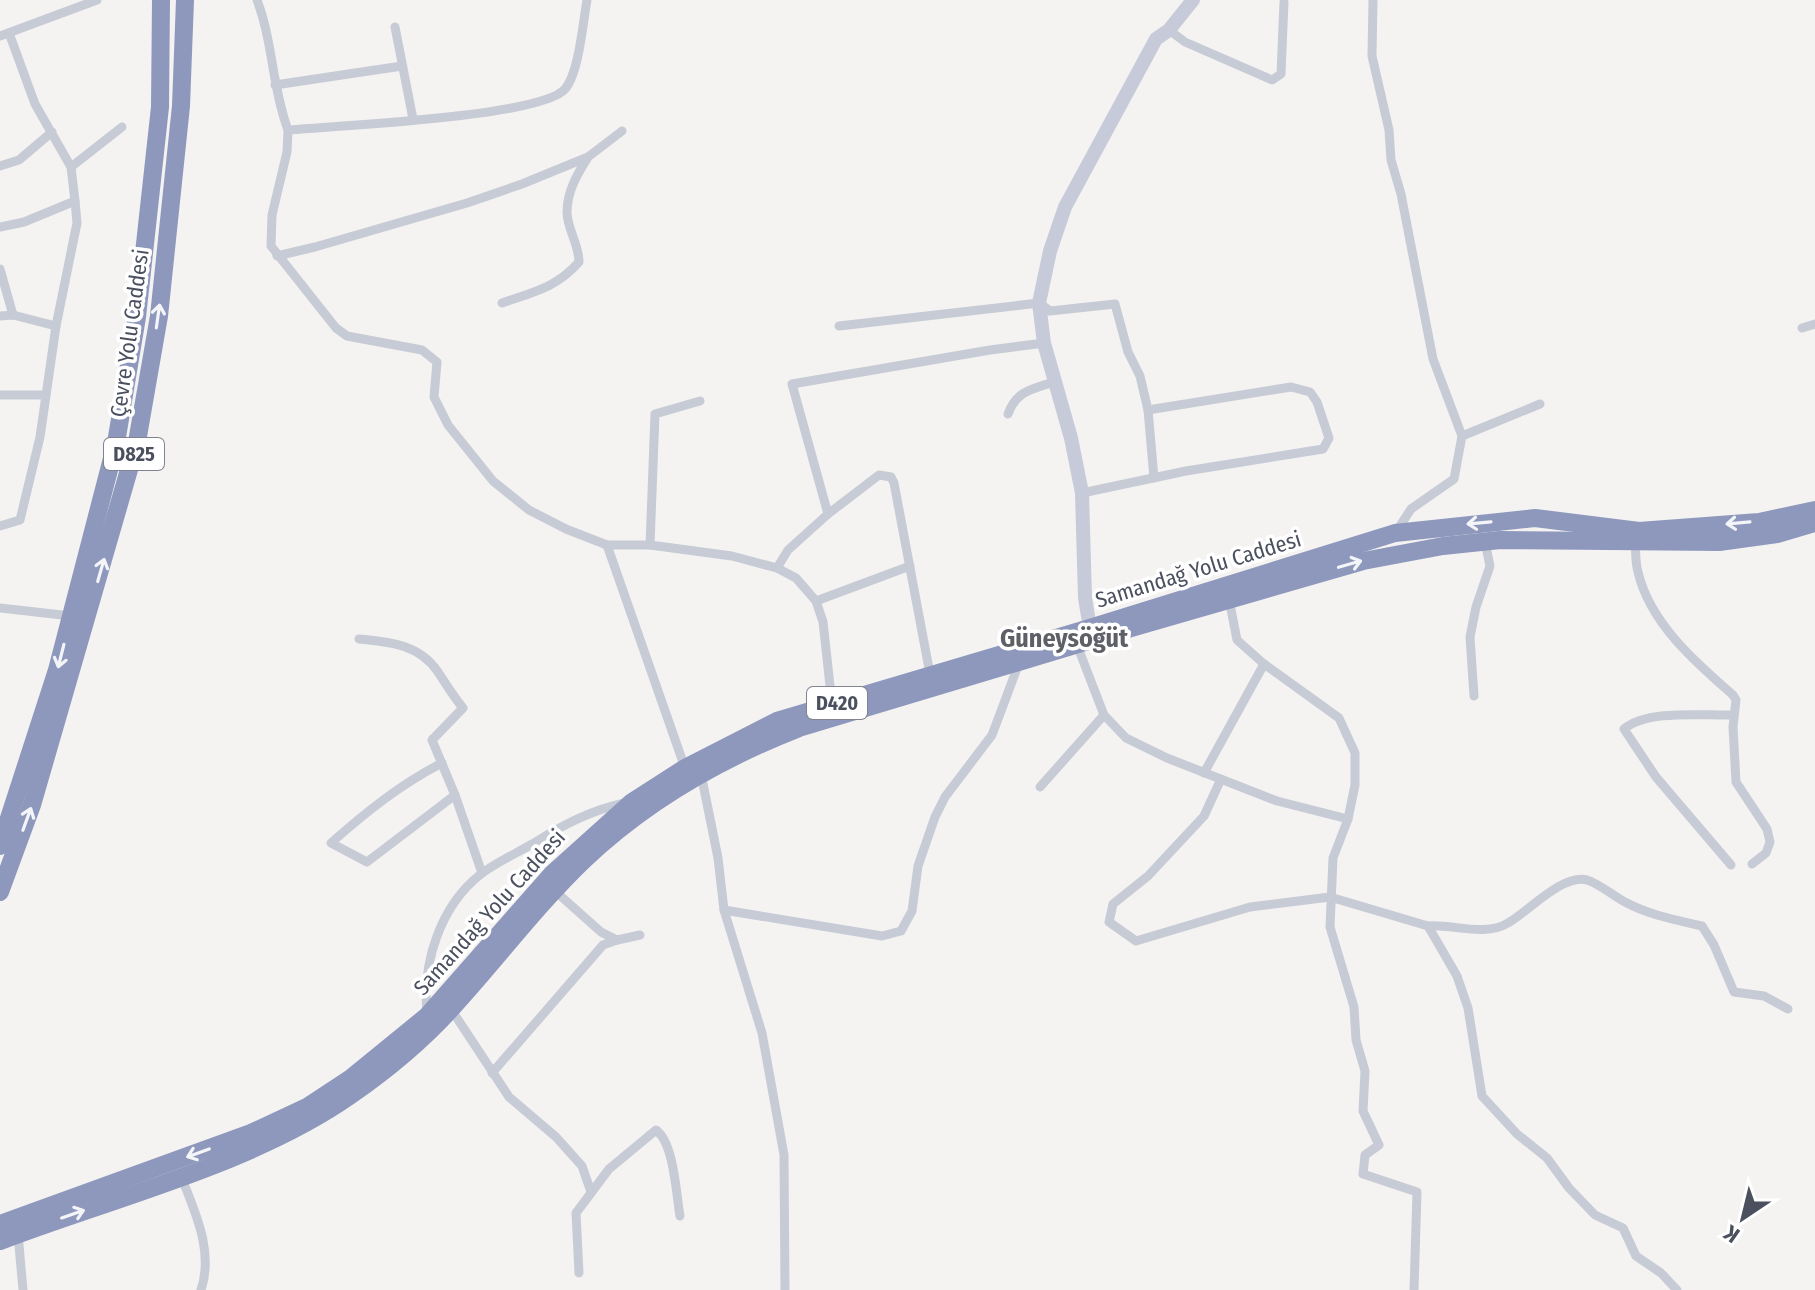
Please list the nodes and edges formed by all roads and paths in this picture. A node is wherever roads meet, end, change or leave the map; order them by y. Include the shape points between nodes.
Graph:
1 (149, 0) edge
2 (161, 0) edge
3 (185, 0) edge
4 (197, 0) edge
5 (257, 0) edge
6 (587, 0) edge
7 (1193, 0) edge
8 (1373, 0) edge
9 (93, 1) edge
10 (1284, 2) dead end
11 (395, 27) dead end
12 (1169, 30) junction
13 (4, 35) edge
14 (402, 66) junction
15 (275, 85) junction
16 (413, 119) junction
17 (122, 127) dead end
18 (288, 130) junction
19 (622, 131) dead end
20 (52, 132) junction
21 (588, 157) junction
22 (0, 166) edge
23 (71, 167) junction
24 (75, 201) junction
25 (0, 227) edge
26 (146, 230) junction
27 (277, 256) junction
28 (0, 269) edge
29 (163, 277) junction
30 (502, 303) dead end
31 (1039, 303) junction
32 (13, 315) junction
33 (0, 316) edge
34 (1815, 324) edge
35 (56, 326) junction
36 (839, 326) dead end
37 (1802, 328) dead end
38 (1044, 343) junction
39 (1054, 382) junction
40 (0, 395) edge
41 (46, 395) junction
42 (700, 401) dead end
43 (1540, 404) dead end
44 (1148, 410) junction
45 (1008, 414) dead end
46 (1462, 436) junction
47 (1154, 478) junction
48 (1082, 493) junction
49 (1815, 510) edge
50 (828, 514) junction
51 (1815, 523) edge
52 (0, 526) edge
53 (1395, 533) junction
54 (1635, 540) junction
55 (1485, 542) junction
56 (607, 545) junction
57 (650, 545) junction
58 (910, 566) junction
59 (777, 568) junction
60 (1229, 599) junction
61 (816, 601) junction
62 (0, 608) edge
63 (71, 616) junction
64 (1090, 628) junction
65 (359, 639) dead end
66 (1077, 645) junction
67 (1020, 663) junction
68 (1264, 664) junction
69 (930, 674) junction
70 (1474, 696) dead end
71 (832, 704) junction
72 (1104, 715) junction
73 (1733, 715) junction
74 (442, 763) junction
75 (693, 771) junction
76 (1204, 773) junction
77 (1221, 779) junction
78 (1040, 787) dead end
79 (455, 795) junction
80 (632, 802) junction
81 (1348, 819) junction
82 (0, 846) edge
83 (1752, 864) dead end
84 (1731, 865) dead end
85 (482, 873) junction
86 (555, 891) junction
87 (0, 892) edge
88 (1330, 897) junction
89 (724, 910) junction
90 (1428, 926) junction
91 (640, 935) dead end
92 (617, 940) junction
93 (451, 1009) junction
94 (1788, 1009) dead end
95 (427, 1016) junction
96 (492, 1073) junction
97 (181, 1176) junction
98 (591, 1192) junction
99 (680, 1216) dead end
100 (0, 1224) edge
101 (18, 1234) junction
102 (0, 1241) edge
103 (579, 1273) dead end
104 (23, 1290) edge
105 (201, 1290) edge
106 (785, 1290) edge
107 (1414, 1290) edge
108 (1677, 1290) edge

1 - 26 highway
2 - 26 highway, Çevre Yolu Caddesi / D825 via 160,107
3 - 29 highway, Çevre Yolu Caddesi / D825 via 181,106
4 - 29 highway via 185,169
5 - 15 street
6 - 16 street via 566,89 554,97 479,114
7 - 12 street
8 - 46 street via 1372,56 1391,160 1433,359
9 - 13 street
10 - 12 street via 1281,74 1272,80
11 - 14 street
12 - 31 street via 1156,39 1065,207
13 - 20 street
14 - 15 street
14 - 16 street
15 - 18 street
16 - 18 street
17 - 23 street
18 - 27 street via 270,235
19 - 21 street
20 - 22 street via 19,160
20 - 23 street
21 - 27 street via 467,203
21 - 30 street via 573,181 567,212 579,262 553,286
23 - 24 street
24 - 25 street
24 - 35 street via 77,223
26 - 63 highway, Çevre Yolu Caddesi / D825 via 116,443
27 - 56 street via 347,336 422,350 437,362 434,397 448,425 493,481 517,502
28 - 32 street
87 -> 29 highway, Çevre Yolu Caddesi / D825 via 45,762 137,442
31 - 36 street
31 - 38 street
31 - 44 street via 1050,311 1115,304
32 - 33 street
32 - 35 street
34 - 37 street
35 - 41 street
38 - 39 street
38 - 50 street via 792,384
39 - 45 street via 1022,392
39 - 48 street
40 - 41 street
41 - 52 street via 20,520
42 - 57 street via 655,414
43 - 46 street
44 - 47 street
44 - 47 street via 1291,387 1310,392 1329,438 1323,449
46 - 53 street via 1454,479 1411,509
47 - 48 street
48 - 64 street
49 -> 53 highway, Samandağ Yolu Caddesi / D420 via 1759,522 1639,531 1535,518
50 - 58 street via 879,475 891,477
50 - 59 street via 788,550
51 - 54 highway, Samandağ Yolu Caddesi / D420 via 1719,542
53 - 64 highway, Samandağ Yolu Caddesi / D420
54 - 55 highway, Samandağ Yolu Caddesi / D420
54 - 73 street via 1637,570 1647,599 1686,654 1733,695
60 -> 55 highway, Samandağ Yolu Caddesi / D420 via 1363,561
55 - 70 street via 1490,566 1470,637
56 - 57 street
56 - 75 street
57 - 59 street
58 - 61 street
58 - 69 street
59 - 61 street via 796,578
60 - 66 highway, Samandağ Yolu Caddesi / D420
60 - 68 street via 1237,640
61 - 71 street
62 - 63 street
63 -> 82 highway, Çevre Yolu Caddesi / D825
64 - 69 highway, Samandağ Yolu Caddesi / D420
65 - 74 street via 414,650 437,671 463,708 432,740
66 - 67 highway, Samandağ Yolu Caddesi / D420
66 - 72 street
67 - 75 highway, Samandağ Yolu Caddesi / D420 via 799,728
67 - 89 street via 992,735 935,817 918,866 912,911 901,931 882,936
68 - 76 street
68 - 81 street via 1339,718 1355,753
69 - 71 highway, Samandağ Yolu Caddesi / D420
71 - 75 highway, Samandağ Yolu Caddesi / D420 via 777,721
72 - 76 street via 1126,738
72 - 78 street
73 - 83 street via 1736,782 1770,842
73 - 84 street via 1677,715 1624,729 1656,777
74 - 79 street
74 - 79 street via 372,806 331,843 367,862
75 - 80 highway, Samandağ Yolu Caddesi / D420
75 - 86 highway, Samandağ Yolu Caddesi / D420 via 616,832
75 - 89 street via 718,858
76 - 77 street
77 - 81 street via 1277,801
77 - 88 street via 1204,816 1148,876 1113,904 1109,922 1136,941 1250,907
79 - 85 street
80 - 85 street via 583,815
80 - 95 highway, Samandağ Yolu Caddesi / D420 via 552,874
81 - 88 street via 1333,858
85 - 95 street via 445,914 425,994
86 - 92 street
86 - 93 highway, Samandağ Yolu Caddesi / D420
88 - 90 street
88 - 107 street via 1330,927 1354,1007 1365,1071 1363,1111 1379,1145 1365,1155 1363,1174 1417,1192
89 - 106 street via 762,1033 784,1155
90 - 94 street via 1493,929 1569,880 1588,880 1648,913 1702,926 1734,992 1764,996
90 - 108 street via 1457,976 1468,1008 1482,1096 1547,1158 1595,1215 1623,1228 1636,1256
91 - 92 street
92 - 96 street via 603,945
93 - 96 street
93 - 97 highway, Samandağ Yolu Caddesi / D420 via 350,1096 282,1134
95 -> 100 highway, Samandağ Yolu Caddesi / D420 via 307,1107 251,1133
96 - 98 street via 509,1097 582,1166
101 -> 97 highway, Samandağ Yolu Caddesi / D420
97 - 105 street via 201,1226
98 - 99 street via 609,1169 656,1130 668,1148
98 - 103 street via 576,1213
101 - 102 highway, Samandağ Yolu Caddesi / D420
101 - 104 street

